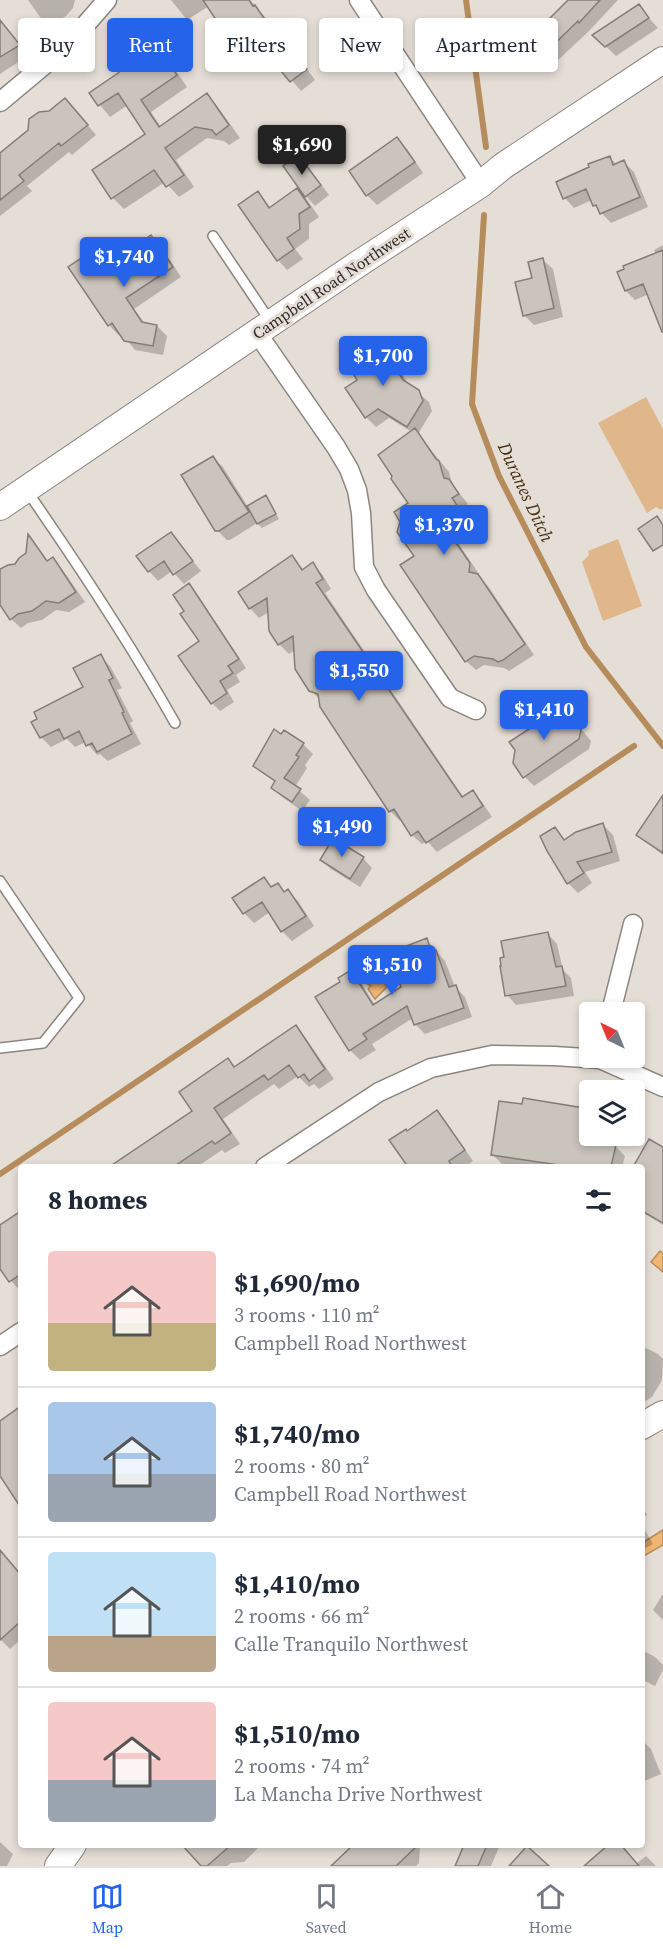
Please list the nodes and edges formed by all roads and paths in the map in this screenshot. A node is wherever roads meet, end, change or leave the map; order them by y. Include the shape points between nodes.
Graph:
1 (107, 0) edge
2 (359, 0) edge
3 (661, 69) edge
4 (0, 102) edge
5 (481, 184) junction
6 (213, 236) dead end
7 (264, 328) junction
8 (26, 489) junction
9 (2, 502) edge
10 (476, 710) dead end
11 (175, 723) dead end
12 (0, 881) edge
13 (633, 924) dead end
14 (614, 1002) edge
15 (0, 1048) edge
16 (579, 1057) edge
17 (622, 1068) edge
18 (663, 1087) edge
19 (270, 1164) edge
20 (18, 1334) edge
21 (0, 1346) edge
22 (663, 1414) edge
23 (645, 1424) edge
24 (71, 1848) edge
25 (58, 1866) edge

1 - 4 street via 67,46
2 - 5 street
3 - 5 street, Campbell Road Northwest via 503,166
5 - 7 street, Campbell Road Northwest
6 - 7 lane
7 - 8 street, Campbell Road Northwest
7 - 10 street via 349,468 361,513 364,567 376,590 450,698
8 - 9 street, Campbell Road Northwest
8 - 11 lane
12 - 15 lane via 79,998 43,1043
13 - 14 street
16 - 19 street via 492,1055 431,1068 379,1092
17 - 18 street
20 - 21 street
22 - 23 street
24 - 25 street

